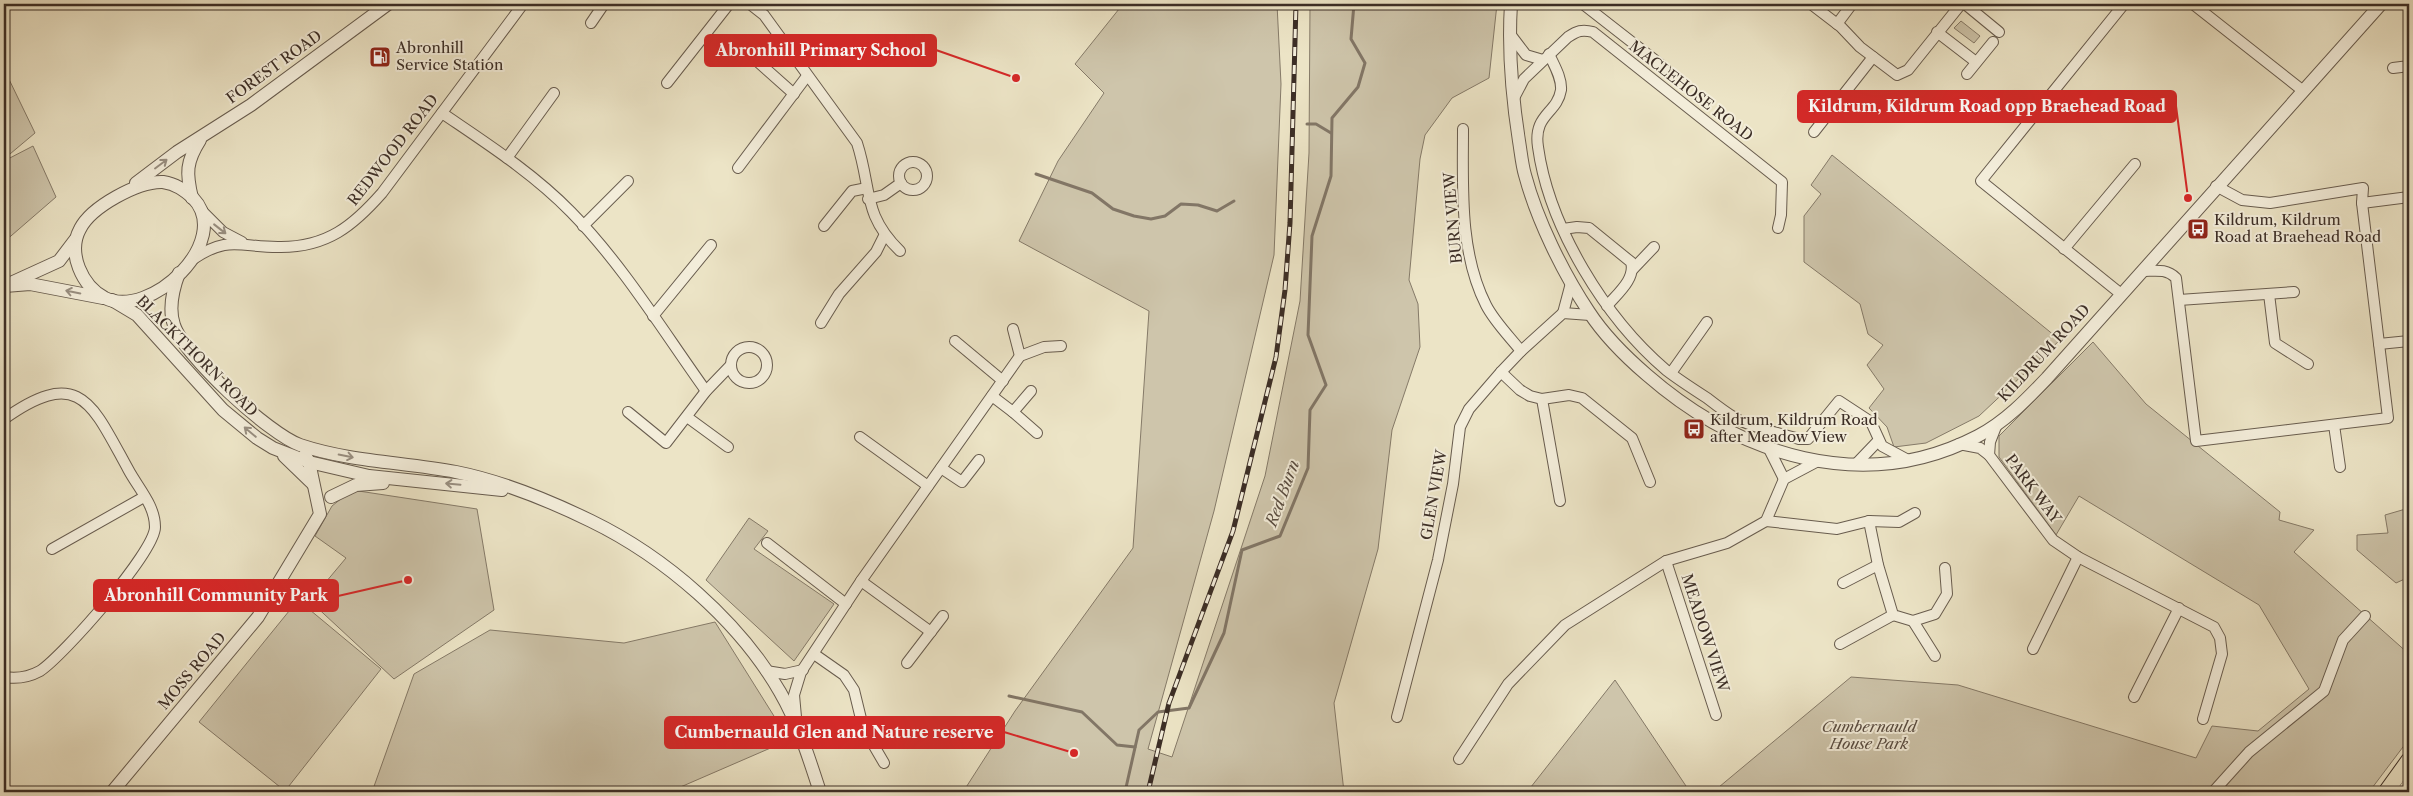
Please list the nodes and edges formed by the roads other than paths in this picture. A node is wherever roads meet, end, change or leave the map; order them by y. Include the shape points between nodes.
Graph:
1 (388, 4) edge
2 (523, 4) edge
3 (604, 4) edge
4 (728, 4) edge
5 (750, 4) edge
6 (1512, 4) edge
7 (1584, 4) edge
8 (1811, 4) edge
9 (1852, 4) edge
10 (1961, 4) edge
11 (1965, 4) edge
12 (2124, 4) edge
13 (2193, 4) edge
14 (2381, 4) edge
15 (591, 23) dead end
16 (1839, 25) junction
17 (1938, 32) junction
18 (1999, 32) dead end
19 (1510, 34) junction
20 (1626, 38) junction
21 (1993, 42) dead end
22 (1617, 52) junction
23 (1546, 57) junction
24 (1873, 57) junction
25 (757, 62) dead end
26 (1976, 62) junction
27 (2409, 66) edge
28 (1665, 68) dead end
29 (2393, 68) dead end
30 (1966, 74) dead end
31 (807, 76) junction
32 (667, 83) dead end
33 (2302, 90) junction
34 (554, 93) dead end
35 (794, 94) junction
36 (1816, 99) dead end
37 (1512, 101) junction
38 (1831, 109) junction
39 (442, 113) junction
40 (1463, 128) dead end
41 (1814, 132) dead end
42 (201, 138) junction
43 (507, 158) junction
44 (2135, 164) dead end
45 (738, 168) dead end
46 (628, 181) dead end
47 (901, 183) dead end
48 (2216, 186) junction
49 (867, 188) junction
50 (124, 192) junction
51 (2409, 197) edge
52 (192, 198) junction
53 (868, 199) junction
54 (2362, 203) junction
55 (200, 208) junction
56 (583, 226) junction
57 (824, 226) dead end
58 (1778, 228) dead end
59 (1562, 229) junction
60 (884, 236) junction
61 (77, 238) junction
62 (245, 244) junction
63 (711, 245) dead end
64 (1654, 247) dead end
65 (2064, 248) junction
66 (900, 251) dead end
67 (189, 263) junction
68 (1633, 269) junction
69 (2142, 271) junction
70 (180, 272) junction
71 (1571, 283) junction
72 (4, 286) edge
73 (2294, 292) dead end
74 (2121, 294) junction
75 (2269, 294) junction
76 (111, 300) junction
77 (2179, 300) junction
78 (1607, 306) junction
79 (1563, 313) junction
80 (1590, 315) junction
81 (653, 316) junction
82 (1708, 322) dead end
83 (821, 323) dead end
84 (1013, 329) dead end
85 (955, 341) dead end
86 (2409, 341) edge
87 (2379, 344) junction
88 (1061, 346) dead end
89 (1520, 350) junction
90 (1020, 356) junction
91 (2308, 364) dead end
92 (731, 365) dead end
93 (1501, 372) junction
94 (1671, 373) junction
95 (1003, 381) junction
96 (706, 391) junction
97 (1031, 391) dead end
98 (992, 396) junction
99 (1542, 399) junction
100 (628, 412) dead end
101 (1013, 412) junction
102 (687, 416) junction
103 (4, 419) edge
104 (1997, 424) junction
105 (2334, 425) junction
106 (1037, 433) dead end
107 (860, 437) dead end
108 (1878, 441) junction
109 (299, 444) junction
110 (1959, 444) junction
111 (728, 447) dead end
112 (273, 448) junction
113 (1770, 449) junction
114 (1989, 455) junction
115 (979, 460) dead end
116 (1908, 460) junction
117 (1818, 461) junction
118 (309, 462) junction
119 (382, 463) junction
120 (1856, 464) junction
121 (2340, 467) dead end
122 (941, 468) junction
123 (359, 474) junction
124 (1784, 479) junction
125 (1650, 482) dead end
126 (421, 483) junction
127 (312, 484) junction
128 (928, 486) junction
129 (519, 492) junction
130 (144, 497) junction
131 (331, 497) junction
132 (1560, 501) dead end
133 (1916, 513) dead end
134 (320, 514) junction
135 (1766, 521) junction
136 (1869, 522) junction
137 (767, 543) dead end
138 (52, 549) dead end
139 (2078, 558) junction
140 (1666, 561) junction
141 (1878, 565) junction
142 (1945, 568) dead end
143 (861, 581) junction
144 (1843, 583) dead end
145 (846, 604) junction
146 (2179, 608) junction
147 (1892, 615) junction
148 (943, 616) dead end
149 (2364, 616) dead end
150 (1913, 621) junction
151 (931, 632) junction
152 (1840, 644) dead end
153 (2033, 649) dead end
154 (814, 654) junction
155 (1935, 656) dead end
156 (907, 663) dead end
157 (802, 670) junction
158 (766, 671) junction
159 (4, 677) edge
160 (2134, 697) dead end
161 (1716, 715) dead end
162 (1397, 718) dead end
163 (2203, 719) dead end
164 (797, 728) junction
165 (1458, 759) dead end
166 (2409, 760) edge
167 (884, 762) dead end
168 (2409, 786) edge
169 (112, 792) edge
170 (820, 792) edge
171 (2213, 792) edge
172 (2386, 792) edge
173 (2405, 792) edge

1 - 42 street, FOREST ROAD
2 - 39 street, REDWOOD ROAD
3 - 15 street
4 - 32 street
5 - 31 street via 764,15
6 - 19 street, KILDRUM ROAD
7 - 20 street
8 - 16 street
9 - 16 street
10 - 17 street
11 - 18 street
12 - 65 street via 1982,181
13 - 33 street
14 - 33 street, KILDRUM ROAD
16 - 24 street
17 - 24 street via 1905,73 1894,73
17 - 26 street
19 - 23 street via 1526,55
19 - 37 street, KILDRUM ROAD
20 - 22 street
20 - 28 street
21 - 26 street
22 - 23 street, MACLEHOSE ROAD via 1593,32 1585,30 1576,31
22 - 58 street, MACLEHOSE ROAD via 1782,182
23 - 37 street, MACLEHOSE ROAD via 1524,79
23 - 59 street via 1560,79 1561,90 1536,134 1545,181
24 - 38 street
25 - 35 street
26 - 30 street
27 - 29 street
31 - 35 street
31 - 49 street via 857,143 865,166
33 - 48 street, KILDRUM ROAD
34 - 43 street
35 - 45 street
36 - 38 street
37 - 71 street, KILDRUM ROAD via 1524,175
38 - 41 street
39 - 43 street
39 - 62 street, REDWOOD ROAD via 382,193 363,215 345,229 310,244 279,248
40 - 89 street, BURN VIEW via 1463,189 1470,263 1486,306
50 -> 42 street, FOREST ROAD
42 - 52 street, FOREST ROAD via 189,158 188,181
43 - 56 street via 570,211
44 - 65 street
46 - 56 street
47 - 53 street
48 - 54 street via 2242,200 2270,202 2363,188
48 - 69 street, KILDRUM ROAD
49 - 53 street
49 - 57 street via 852,191
50 - 52 street via 146,183 163,182 180,188
50 - 61 street via 85,222
51 - 54 street
52 - 55 street
53 - 60 street
54 - 87 street
55 -> 62 street, REDWOOD ROAD via 223,232
55 - 67 street via 202,238
56 - 81 street
59 - 68 street via 1589,228 1631,262
59 - 78 street
60 - 66 street
60 - 83 street via 876,252 839,294
61 - 72 street via 59,261
61 - 76 street via 76,256 84,279 96,292
62 - 67 street, REDWOOD ROAD via 212,247
63 - 81 street
64 - 68 street
65 - 74 street
67 - 70 street
68 - 78 street
69 - 74 street, KILDRUM ROAD
69 - 77 street via 2170,272 2176,278
70 - 76 street via 166,285 142,298
70 - 109 street, BLACKTHORN ROAD via 174,286 172,309 174,327 184,344 238,402
71 - 79 street
71 - 80 street, KILDRUM ROAD
76 -> 72 street via 30,284
73 - 75 street
74 - 104 street, KILDRUM ROAD via 2047,378
75 - 77 street
75 - 91 street via 2275,343
112 -> 76 street, BLACKTHORN ROAD via 223,410 138,315
77 - 105 street via 2196,441
78 - 94 street
79 - 80 street
79 - 89 street, GLEN VIEW
80 - 113 street, KILDRUM ROAD via 1628,358 1674,398 1736,435
81 - 96 street
82 - 94 street
84 - 90 street
85 - 95 street
86 - 87 street
87 - 105 street via 2388,418
88 - 90 street via 1044,347
89 - 93 street, GLEN VIEW
90 - 95 street
92 - 96 street
93 - 99 street via 1520,390
93 - 162 street, GLEN VIEW via 1469,409 1460,427 1454,484 1438,560
94 - 108 street via 1736,418 1799,439 1808,439 1839,401 1871,422
95 - 98 street
96 - 102 street
97 - 101 street
98 - 101 street
98 - 122 street
99 - 125 street via 1569,395 1582,398 1632,438
99 - 132 street
100 - 102 street via 666,443
101 - 106 street
102 - 111 street
103 - 130 street via 44,395 67,393 87,403 98,416
104 - 110 street, KILDRUM ROAD
104 - 114 street, PARK WAY
105 - 121 street
107 - 128 street
108 - 116 street
108 - 120 street
109 - 118 street
109 -> 119 street, BLACKTHORN ROAD
110 - 114 street, PARK WAY via 1980,448
110 - 116 street, KILDRUM ROAD
112 - 118 street, BLACKTHORN ROAD
112 - 127 street via 297,466
113 - 117 street, KILDRUM ROAD
113 - 124 street
114 - 139 street, PARK WAY via 2046,533
115 - 122 street via 962,482
116 - 120 street, KILDRUM ROAD
117 - 120 street, KILDRUM ROAD
117 - 124 street
118 - 123 street, BLACKTHORN ROAD
118 - 127 street
119 - 123 street, MOSS ROAD
119 - 129 street, BLACKTHORN ROAD via 455,472 494,481
122 - 128 street
123 - 126 street, BLACKTHORN ROAD
123 - 131 street, MOSS ROAD via 341,485
124 - 135 street
129 -> 126 street, BLACKTHORN ROAD
126 - 131 street via 356,485
127 - 134 street
128 - 143 street
129 - 158 street, BLACKTHORN ROAD via 592,521 651,557 694,589
130 - 138 street
130 - 159 street via 152,509 155,528 135,566 56,658 39,672 16,679
131 - 134 street, MOSS ROAD
133 - 136 street via 1899,522
134 - 169 street, MOSS ROAD via 258,617
135 - 136 street via 1837,529
135 - 140 street, MEADOW VIEW via 1727,543
136 - 141 street
137 - 145 street
139 - 146 street, PARK WAY
139 - 153 street
140 - 161 street, MEADOW VIEW
140 - 165 street, MEADOW VIEW via 1565,625 1508,684
141 - 144 street
141 - 147 street
142 - 150 street via 1947,594 1935,614
143 - 145 street
143 - 151 street
145 - 154 street
146 - 160 street
146 - 163 street, PARK WAY via 2214,627 2220,638 2222,654
147 - 150 street
147 - 152 street
148 - 151 street
149 - 171 street via 2343,640 2324,691 2249,752
150 - 155 street
151 - 156 street
154 - 157 street
154 - 167 street via 844,676 854,690 863,727
157 - 158 street via 785,674
157 - 164 street via 794,695
158 - 164 street, BLACKTHORN ROAD via 781,692
164 - 170 street, BLACKTHORN ROAD
166 - 172 main road
168 - 173 main road

